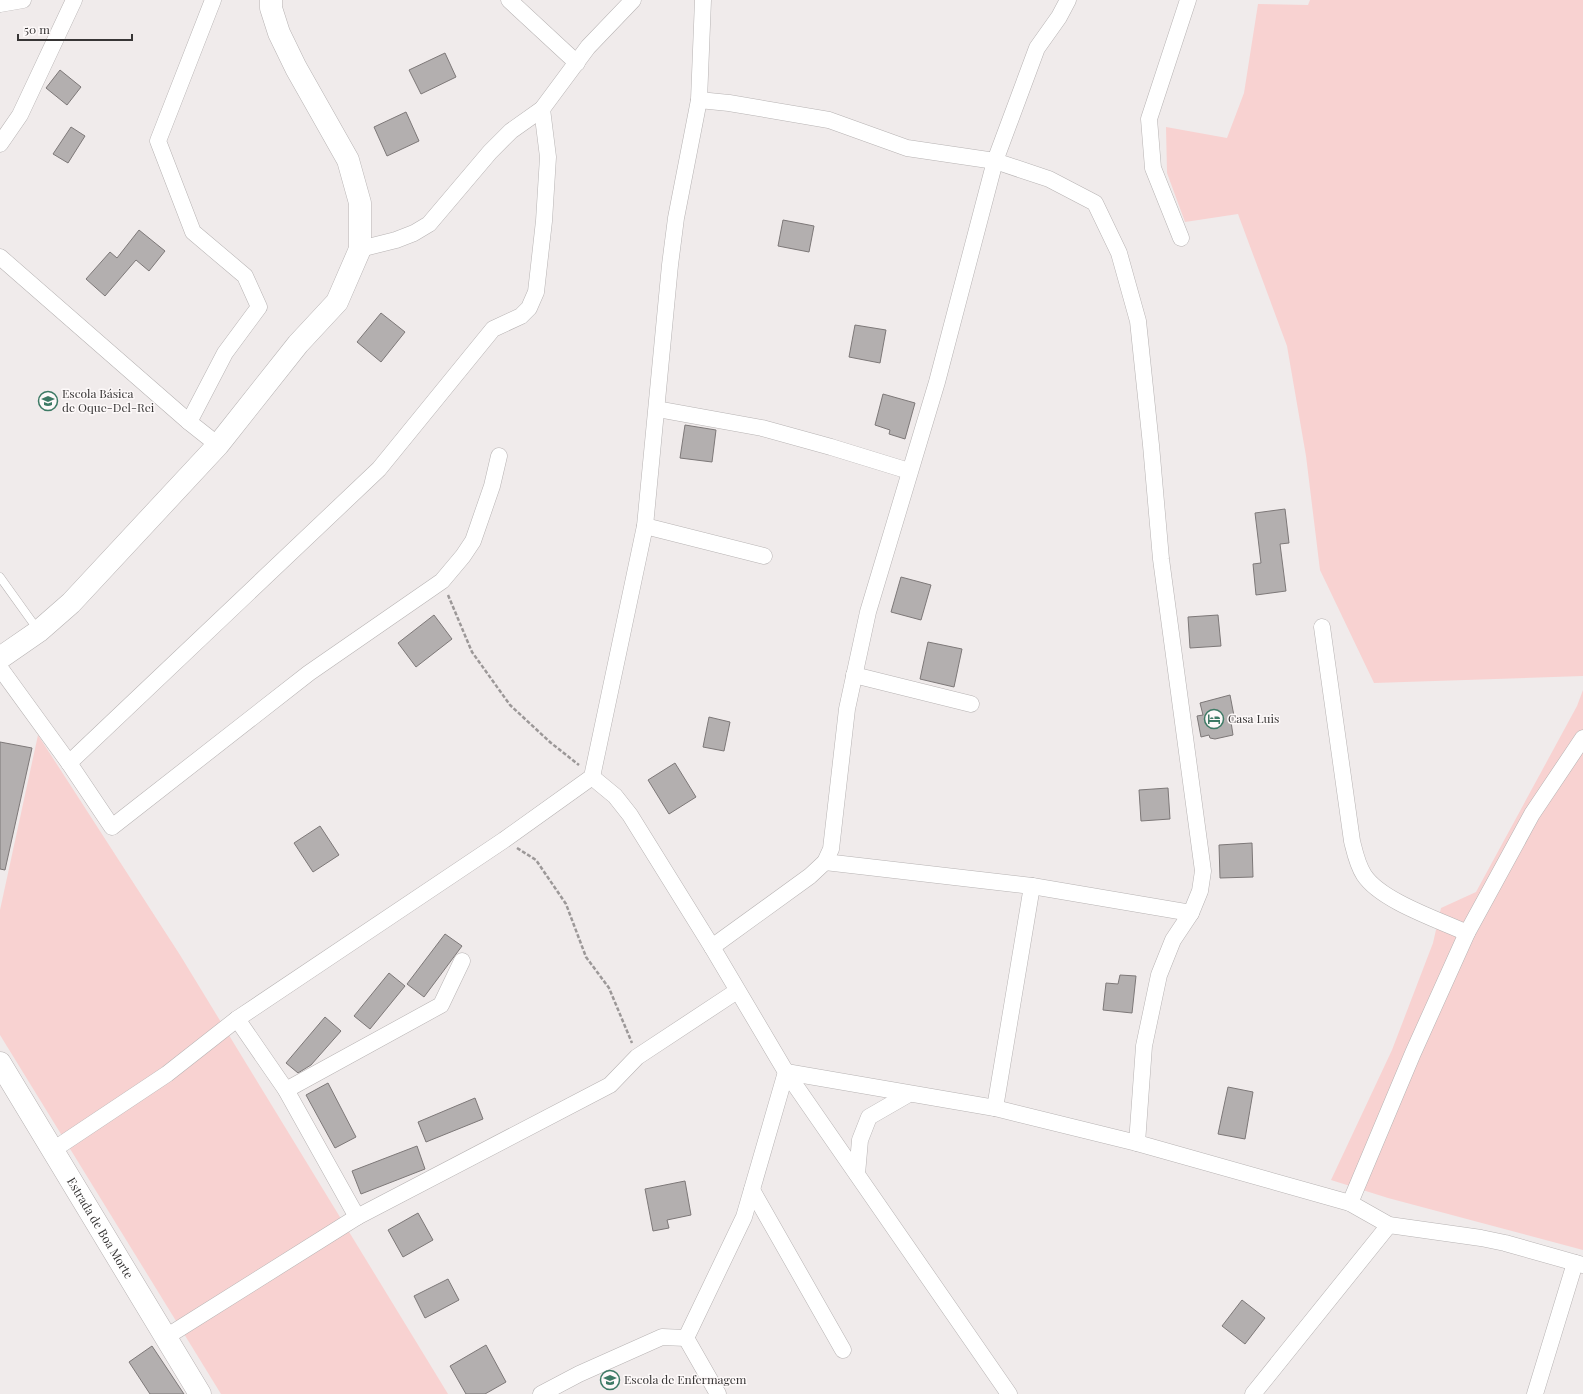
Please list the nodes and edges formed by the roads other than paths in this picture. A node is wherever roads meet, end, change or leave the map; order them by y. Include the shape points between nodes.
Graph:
1 (23, 0) edge
2 (74, 0) edge
3 (213, 0) edge
4 (271, 0) edge
5 (509, 0) edge
6 (633, 0) edge
7 (702, 0) edge
8 (1068, 0) edge
9 (1188, 0) edge
10 (0, 4) edge
11 (577, 63) junction
12 (699, 100) junction
13 (542, 109) junction
14 (0, 144) edge
15 (995, 161) junction
16 (1181, 238) dead end
17 (360, 249) junction
18 (0, 257) edge
19 (657, 410) junction
20 (189, 422) junction
21 (218, 445) junction
22 (499, 456) dead end
23 (909, 471) junction
24 (645, 526) junction
25 (764, 556) dead end
26 (0, 577) edge
27 (1322, 627) dead end
28 (39, 631) junction
29 (0, 658) edge
30 (0, 668) edge
31 (854, 675) junction
32 (971, 704) dead end
33 (1583, 738) edge
34 (69, 764) junction
35 (592, 777) junction
36 (825, 862) junction
37 (1032, 886) junction
38 (1191, 913) junction
39 (1467, 933) junction
40 (712, 947) junction
41 (462, 961) dead end
42 (737, 991) junction
43 (237, 1019) junction
44 (0, 1063) edge
45 (786, 1072) junction
46 (286, 1090) junction
47 (909, 1094) junction
48 (995, 1108) junction
49 (1137, 1143) junction
50 (53, 1150) junction
51 (857, 1174) junction
52 (752, 1190) junction
53 (1350, 1203) junction
54 (358, 1217) junction
55 (1389, 1225) junction
56 (1579, 1264) edge
57 (166, 1337) junction
58 (686, 1338) junction
59 (843, 1350) dead end
60 (200, 1394) edge
61 (541, 1394) edge
62 (718, 1394) edge
63 (1009, 1394) edge
64 (1253, 1394) edge
65 (1535, 1394) edge

1 - 10 street
2 - 14 street via 20,114
3 - 20 street via 158,141 193,232 245,276 259,307 225,353
4 - 17 main road via 279,32 296,68 348,160 360,203
5 - 11 street
6 - 11 street
7 - 12 street
8 - 15 street via 1037,48
9 - 16 street via 1149,120 1153,168
11 - 13 street
12 - 15 street via 829,120 906,148
12 - 19 street via 676,218
13 - 17 street via 511,131 490,152 429,224 396,240
13 - 34 street via 548,164 536,292 529,308 521,316 493,329 379,469
15 - 23 street via 937,382
15 - 38 street via 1049,179 1095,203 1118,253 1138,321 1161,559 1203,871 1200,891
17 - 21 main road via 337,302 298,344
18 - 20 street
19 - 23 street via 762,428
19 - 24 street
20 - 21 street
21 - 28 main road via 70,603
22 - 34 street via 492,486 473,541 442,581 309,673 112,827
23 - 31 street via 868,612
24 - 25 street
24 - 35 street
26 - 28 lane
27 - 39 street via 1356,860 1365,876 1381,892
28 - 29 main road
30 - 34 street
31 - 32 street
31 - 36 street via 847,709 831,850
33 - 39 street via 1532,814
35 - 40 street via 615,796 630,815
35 - 43 street via 504,840
36 - 37 street
36 - 40 street via 810,876
37 - 38 street
37 - 48 street
38 - 49 street via 1173,940 1159,975 1144,1046
39 - 53 street
40 - 42 street
41 - 46 street via 441,1005
42 - 45 street
42 - 54 street via 637,1057 610,1085
43 - 46 street
43 - 50 street via 166,1074
44 - 50 main road, Estrada de Boa Morte
45 - 47 street
45 - 51 street
45 - 52 street
46 - 54 street
47 - 48 street
47 - 51 street via 869,1117 860,1140
48 - 49 street
49 - 53 street
50 - 57 main road, Estrada de Boa Morte
51 - 63 street
52 - 58 street via 744,1216
52 - 59 street
53 - 55 street
54 - 57 street
55 - 56 street via 1481,1238
55 - 64 street
56 - 65 street
57 - 60 main road, Estrada de Boa Morte
58 - 61 street via 662,1337
58 - 62 street

